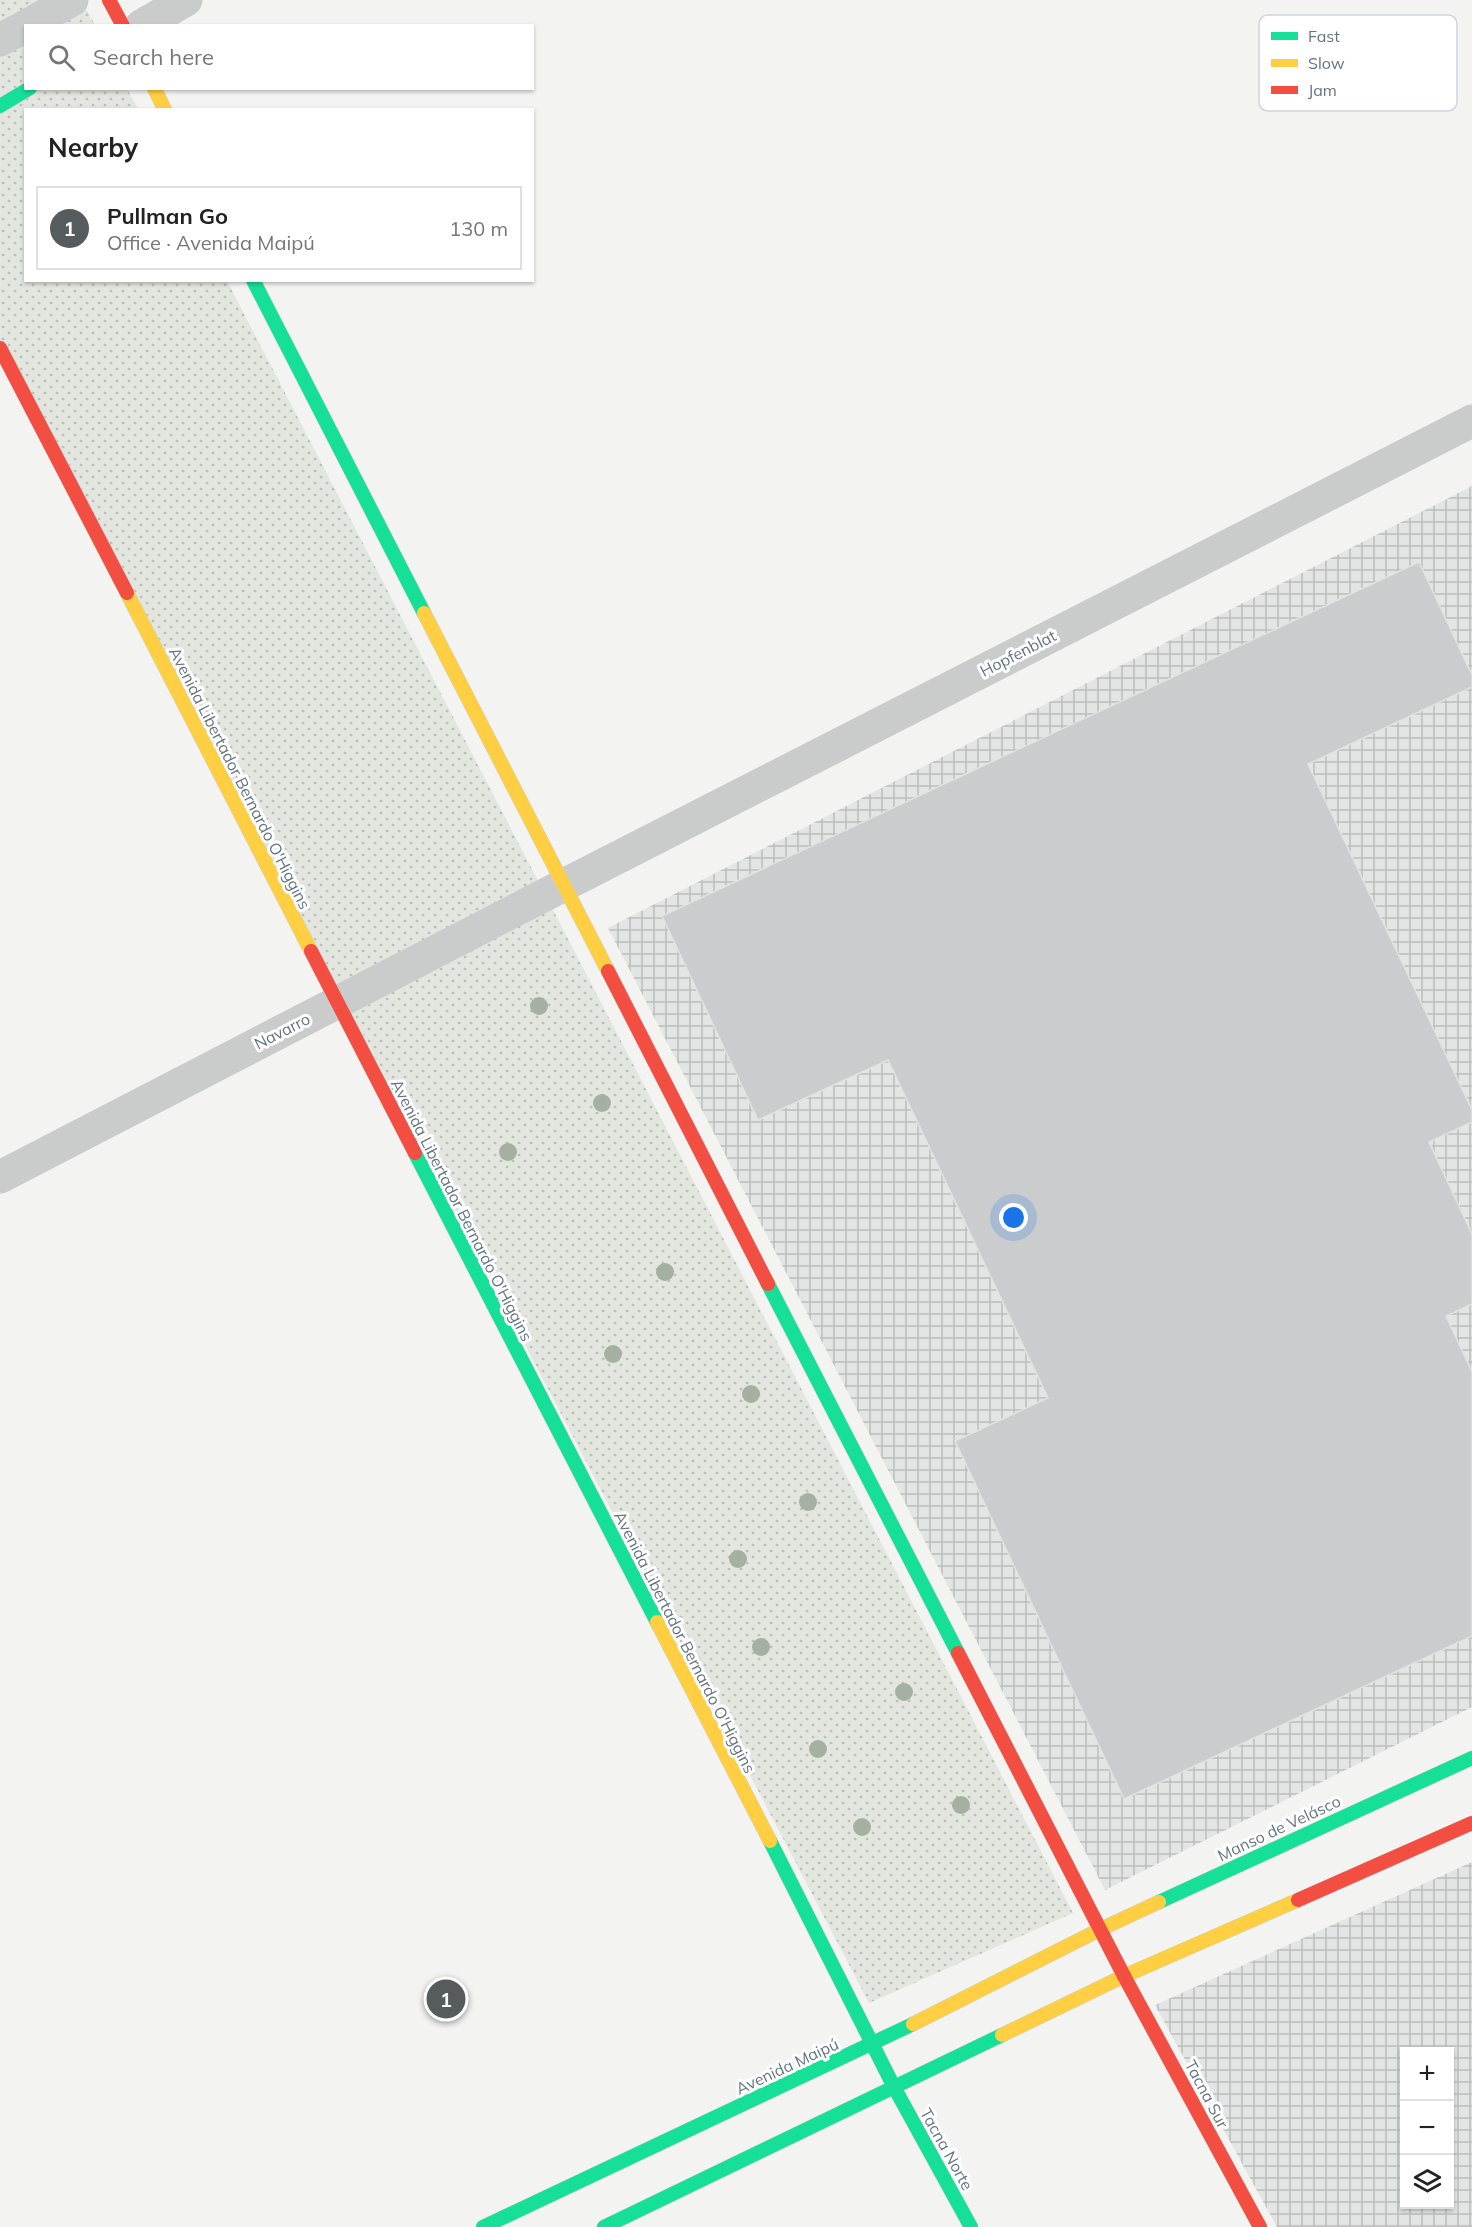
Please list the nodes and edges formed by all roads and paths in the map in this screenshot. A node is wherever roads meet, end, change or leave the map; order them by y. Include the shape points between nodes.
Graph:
1 (72, 0) edge
2 (109, 0) edge
3 (186, 0) edge
4 (30, 24) edge
5 (122, 24) edge
6 (144, 24) edge
7 (24, 27) edge
8 (0, 40) edge
9 (27, 90) edge
10 (155, 90) edge
11 (0, 106) edge
12 (164, 108) edge
13 (254, 282) edge
14 (0, 348) edge
15 (1472, 421) edge
16 (564, 885) junction
17 (337, 1003) junction
18 (0, 1178) edge
19 (1472, 1758) edge
20 (1472, 1823) edge
21 (1101, 1929) junction
22 (1124, 1976) junction
23 (874, 2043) junction
24 (894, 2087) junction
25 (483, 2227) edge
26 (604, 2227) edge
27 (971, 2227) edge
28 (1260, 2227) edge

1 - 4 street
2 - 5 main road
3 - 6 street
7 - 8 street
9 - 11 main road
10 - 12 main road
13 - 16 main road
14 - 17 main road, Avenida Libertador Bernardo O'Higgins
15 - 16 street, Hopfenblat
16 - 17 street, Navarro
16 - 21 main road
17 - 18 street, Navarro
17 - 23 main road, Avenida Libertador Bernardo O'Higgins
19 - 21 main road, Manso de Velásco
20 - 22 main road
21 - 22 main road
21 - 23 main road, Avenida Maipú
22 - 24 main road
22 - 28 main road, Tacna Sur
23 - 24 main road, Avenida Libertador Bernardo O'Higgins
23 - 25 main road, Avenida Maipú
24 - 26 main road
24 - 27 main road, Tacna Norte

